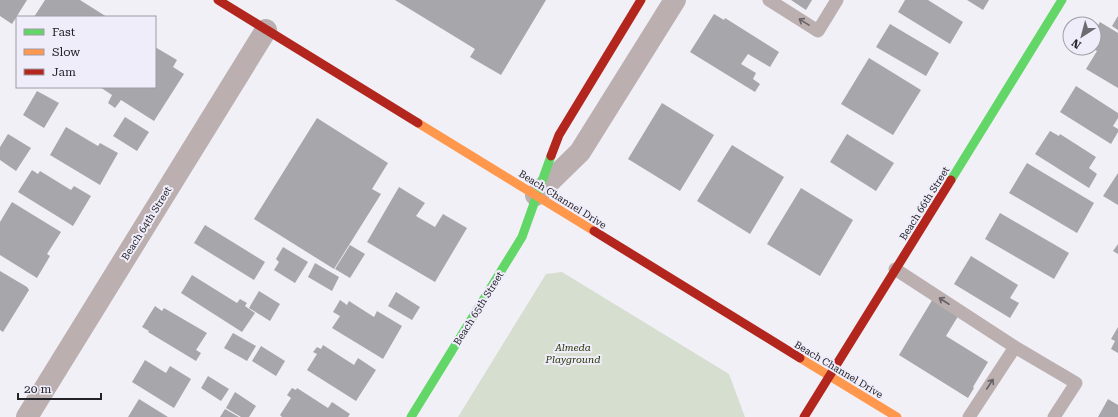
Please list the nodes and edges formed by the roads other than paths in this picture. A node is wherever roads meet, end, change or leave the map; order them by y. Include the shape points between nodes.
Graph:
1 (218, 0) edge
2 (642, 0) edge
3 (675, 0) edge
4 (769, 0) edge
5 (837, 0) edge
6 (1062, 0) edge
7 (266, 30) junction
8 (536, 195) junction
9 (895, 270) junction
10 (1015, 347) junction
11 (829, 376) junction
12 (27, 417) edge
13 (411, 417) edge
14 (804, 417) edge
15 (897, 417) edge
16 (969, 417) edge
17 (1054, 417) edge

1 - 7 street, Beach Channel Drive
2 - 8 street, Beach 65th Street via 558,135
3 - 8 street, Beach 65th Street via 580,152
5 -> 4 lane via 818,31
6 - 9 street, Beach 66th Street
7 - 8 street, Beach Channel Drive
7 - 12 street, Beach 64th Street
8 - 11 street, Beach Channel Drive
8 - 13 street, Beach 65th Street via 522,237
10 -> 9 lane
9 - 11 street, Beach 66th Street
16 -> 10 lane
10 - 17 lane via 1076,383
11 - 14 street, Beach 66th Street
11 - 15 street, Beach Channel Drive

